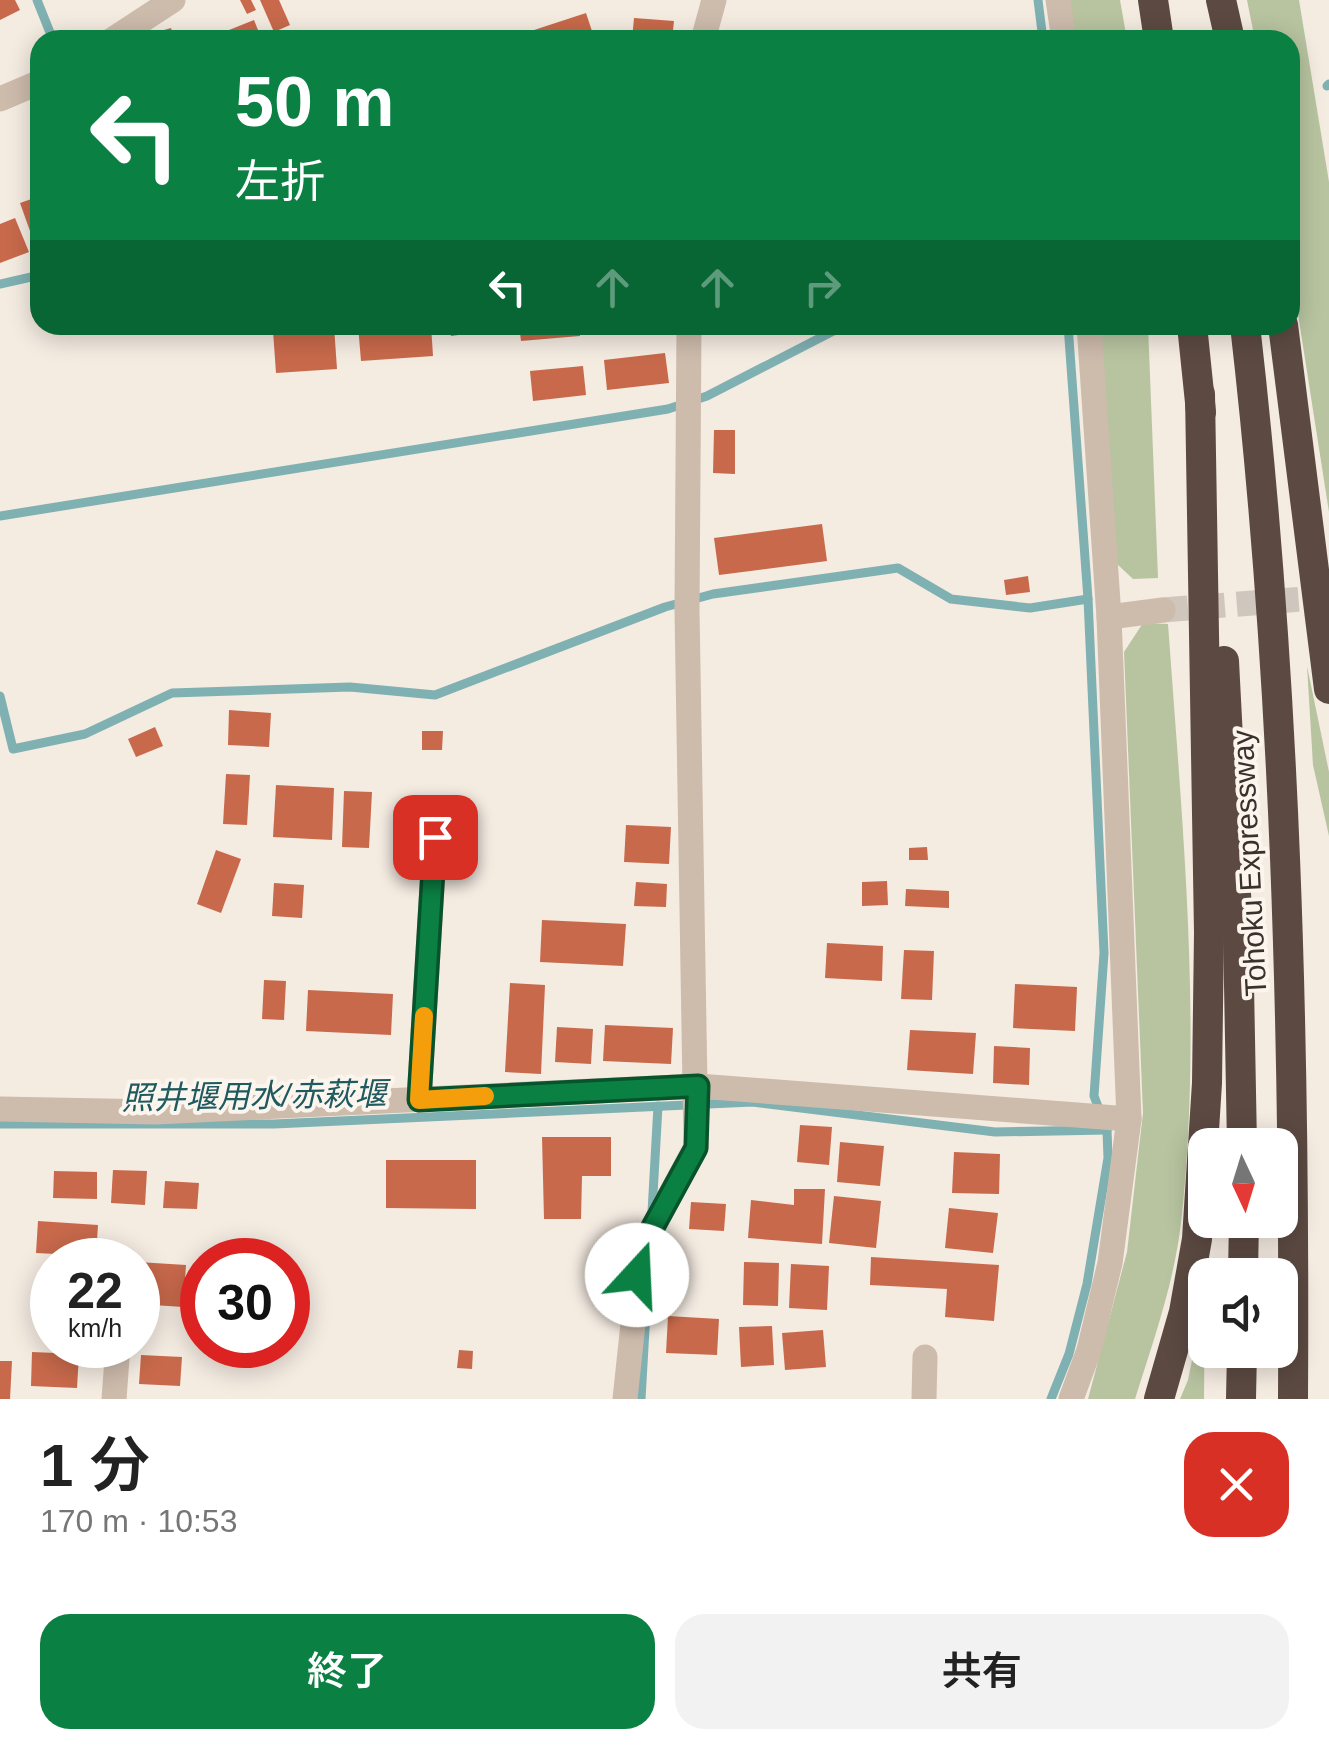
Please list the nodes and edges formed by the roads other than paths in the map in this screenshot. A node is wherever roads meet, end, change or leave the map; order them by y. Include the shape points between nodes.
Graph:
1 (173, 0) edge
2 (714, 0) edge
3 (1058, 0) edge
4 (1153, 0) edge
5 (1206, 0) edge
6 (1221, 0) edge
7 (127, 30) edge
8 (706, 30) edge
9 (1062, 30) edge
10 (1158, 30) edge
11 (1210, 30) edge
12 (1228, 30) edge
13 (30, 86) edge
14 (0, 98) edge
15 (690, 335) edge
16 (1089, 335) edge
17 (1193, 335) edge
18 (1246, 335) edge
19 (1285, 335) edge
20 (1200, 394) junction
21 (1163, 610) tunnel mouth
22 (1109, 617) junction
23 (1329, 689) edge
24 (435, 837) dead end
25 (698, 1086) junction
26 (419, 1100) junction
27 (0, 1109) edge
28 (1129, 1119) junction
29 (1242, 1128) edge
30 (925, 1357) dead end
31 (116, 1368) edge
32 (1242, 1368) edge
33 (114, 1399) edge
34 (625, 1399) edge
35 (924, 1399) edge
36 (1070, 1399) edge
37 (1159, 1399) edge
38 (1241, 1399) edge
39 (1293, 1399) edge

1 - 7 street
2 - 8 street
3 - 9 street
4 - 10 highway
5 - 11 highway
6 - 12 highway
13 - 14 street
15 - 25 street via 686,610
16 - 22 street
17 - 20 highway, Tohoku Expressway
18 - 39 highway, Tohoku Expressway via 1276,677 1287,910
19 - 23 highway
20 - 29 highway, Tohoku Expressway via 1224,668
20 - 37 highway via 1207,1082 1197,1239
21 - 22 street
22 - 28 street
24 - 26 street
25 - 26 street
25 - 28 street
25 - 34 street via 696,1148 641,1249
26 - 27 street via 156,1112
28 - 36 street via 1110,1263
30 - 35 street
31 - 33 street
32 - 38 highway

